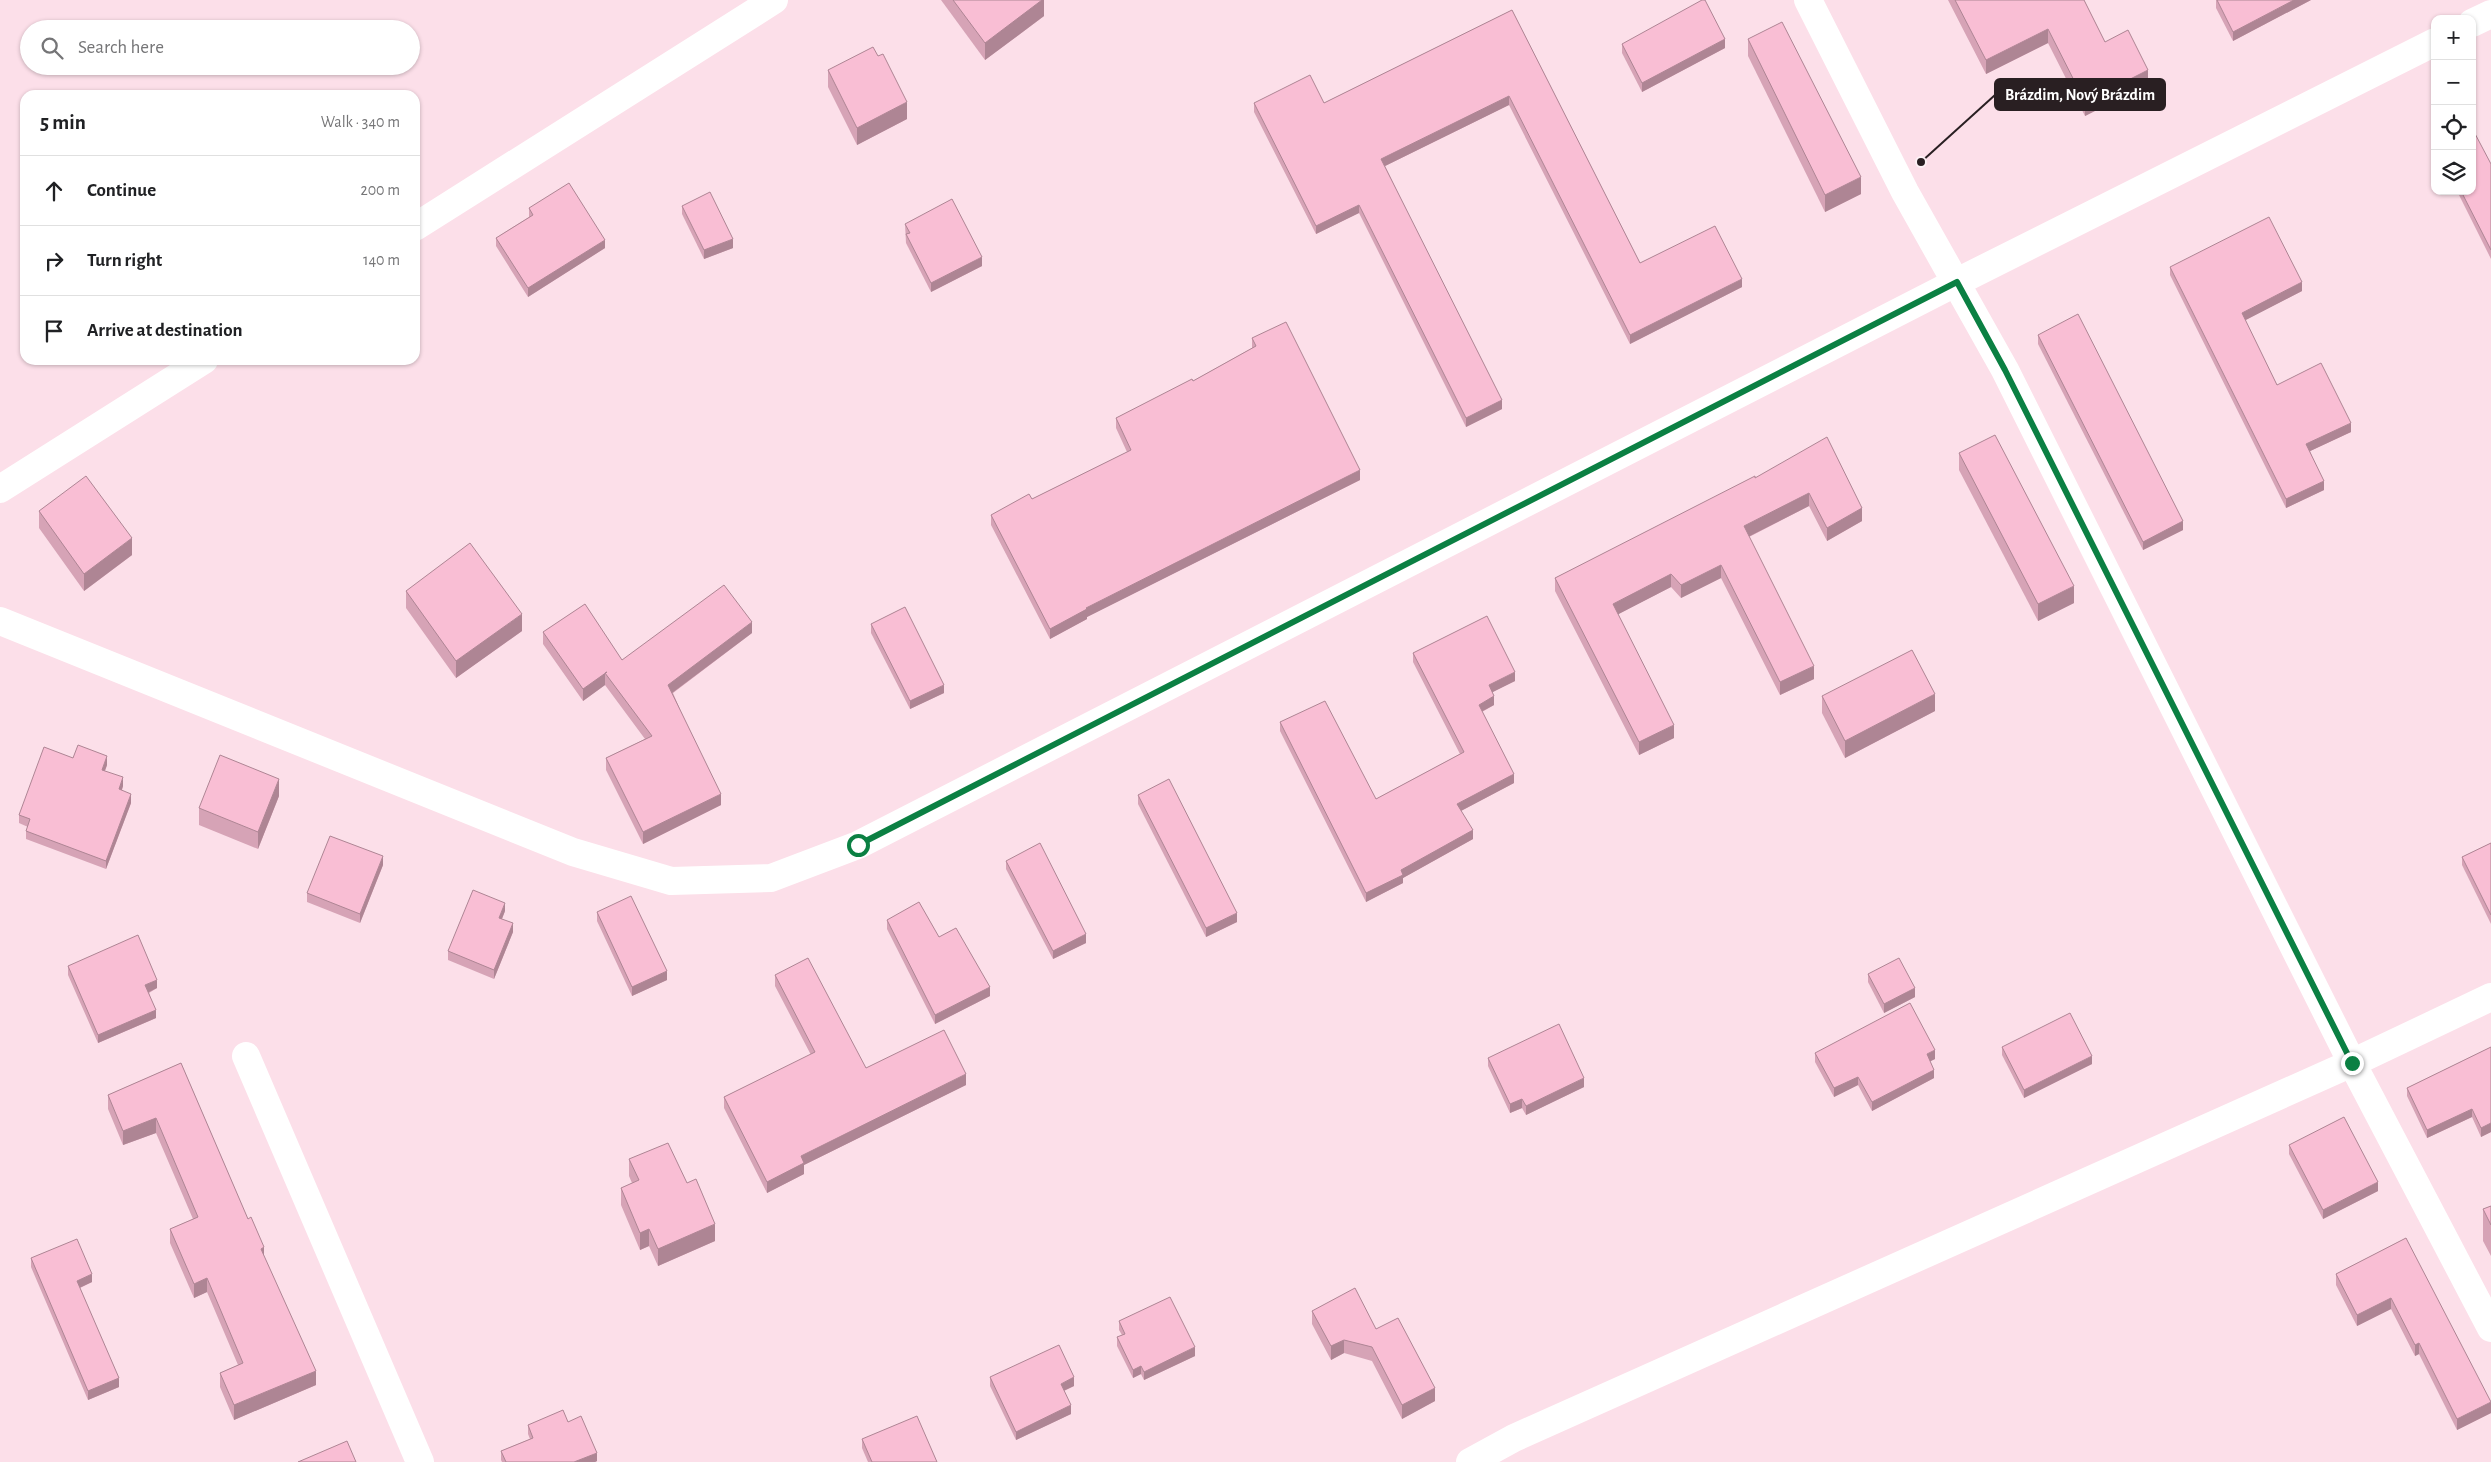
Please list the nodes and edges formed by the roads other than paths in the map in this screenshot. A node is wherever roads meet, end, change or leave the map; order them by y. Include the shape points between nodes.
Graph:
1 (774, 0) edge
2 (1808, 0) edge
3 (2491, 14) edge
4 (2476, 22) edge
5 (2431, 44) edge
6 (420, 224) edge
7 (1957, 282) junction
8 (196, 365) edge
9 (0, 489) edge
10 (0, 621) edge
11 (2491, 997) edge
12 (246, 1056) dead end
13 (2352, 1063) junction
14 (2491, 1328) edge
15 (420, 1462) edge
16 (1470, 1462) edge

1 - 6 street
2 - 7 street via 1905,192
3 - 4 street
5 - 7 street
7 - 10 street via 858,845 771,878 671,880 573,852
7 - 13 street via 2010,379
8 - 9 street
11 - 13 street
12 - 15 street
13 - 14 street
13 - 16 street via 1514,1438

